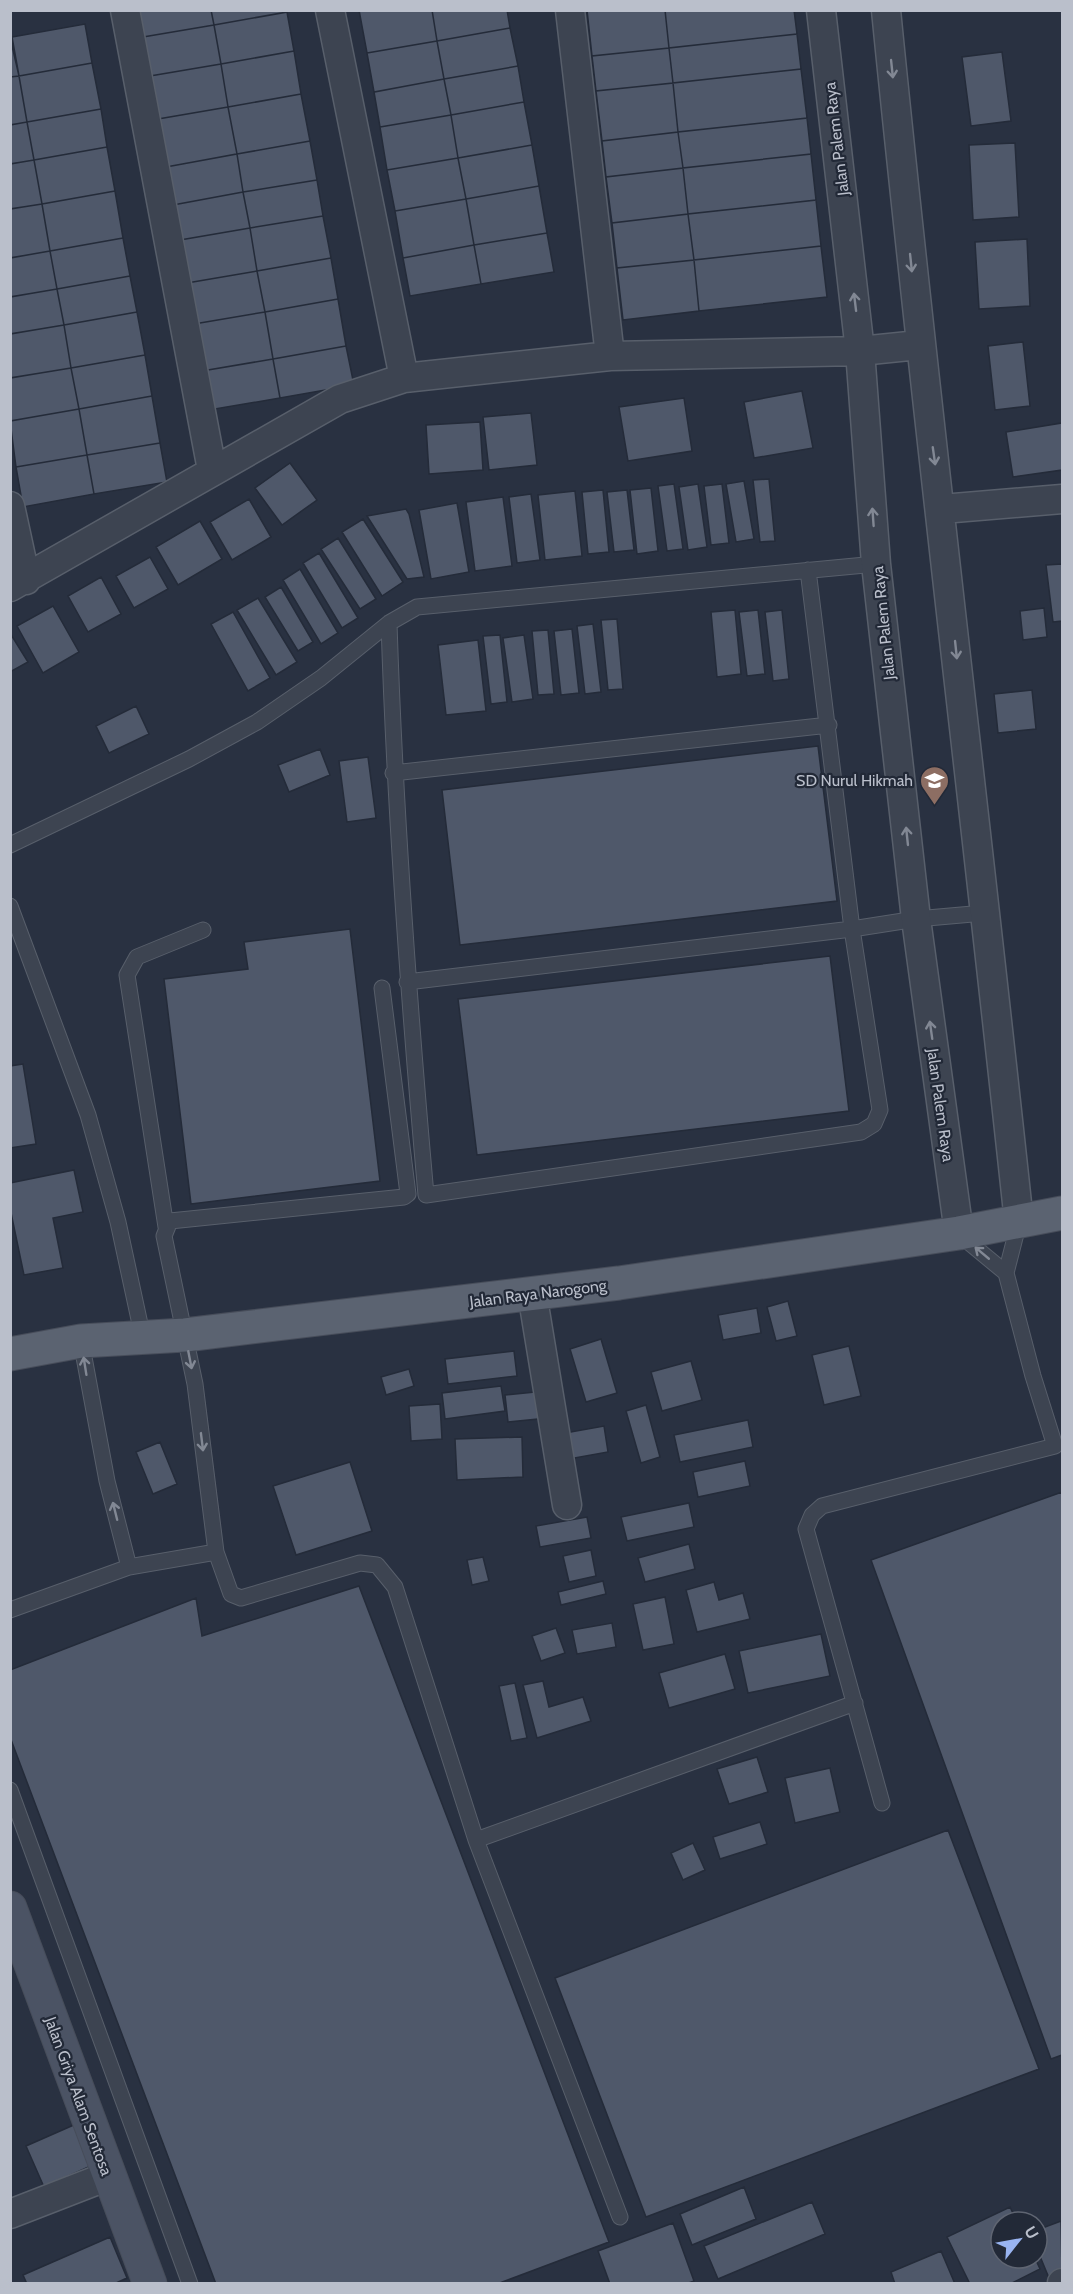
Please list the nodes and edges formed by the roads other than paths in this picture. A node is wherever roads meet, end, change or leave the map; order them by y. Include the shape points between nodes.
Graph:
1 (125, 10) edge
2 (330, 10) edge
3 (570, 10) edge
4 (821, 10) edge
5 (886, 10) edge
6 (919, 345) junction
7 (860, 351) junction
8 (609, 356) junction
9 (404, 378) junction
10 (212, 470) junction
11 (1062, 499) edge
12 (10, 506) edge
13 (942, 509) junction
14 (876, 564) junction
15 (808, 570) junction
16 (18, 583) edge
17 (389, 622) junction
18 (829, 725) junction
19 (393, 773) junction
20 (10, 845) edge
21 (10, 906) edge
22 (984, 913) junction
23 (916, 919) junction
24 (852, 929) junction
25 (203, 930) dead end
26 (407, 982) junction
27 (382, 988) dead end
28 (1062, 1213) edge
29 (1019, 1222) junction
30 (166, 1227) junction
31 (959, 1233) junction
32 (1006, 1273) junction
33 (532, 1293) junction
34 (185, 1335) junction
35 (143, 1338) junction
36 (81, 1341) junction
37 (10, 1354) edge
38 (1059, 1446) edge
39 (567, 1505) dead end
40 (216, 1552) junction
41 (129, 1567) junction
42 (10, 1610) edge
43 (855, 1703) junction
44 (10, 1790) edge
45 (882, 1803) dead end
46 (476, 1840) junction
47 (10, 1908) edge
48 (108, 2176) junction
49 (10, 2214) edge
50 (620, 2217) dead end
51 (150, 2283) edge
52 (190, 2283) edge

1 - 10 street
2 - 9 street
3 - 8 street
7 -> 4 street, Jalan Palem Raya
5 -> 6 street
6 - 7 street
6 -> 13 street
7 - 8 street
14 -> 7 street, Jalan Palem Raya
8 - 9 street
9 - 10 street via 340,399
10 - 16 street
11 - 13 street
12 - 16 street
13 -> 22 street
14 - 15 lane
23 -> 14 street, Jalan Palem Raya
15 - 17 lane via 417,608
15 - 18 lane
17 - 19 lane
17 - 20 lane via 321,678 257,722
18 - 19 lane
18 - 24 lane
19 - 26 lane
21 - 35 lane via 88,1115 118,1222
22 - 23 lane
22 - 29 street
23 - 24 lane
31 -> 23 street, Jalan Palem Raya
24 - 26 lane
24 - 26 lane via 880,1110 874,1124 861,1132 426,1195
25 - 30 lane via 137,957 127,975
27 - 30 lane via 408,1194 171,1221
28 - 29 main road, Jalan Raya Narogong
29 - 31 main road, Jalan Raya Narogong
29 - 32 lane
30 - 34 lane via 164,1236
32 -> 31 lane
31 - 33 main road, Jalan Raya Narogong
32 - 38 lane via 1033,1376
33 - 34 main road, Jalan Raya Narogong
33 - 39 street
34 - 35 main road, Jalan Raya Narogong
34 -> 40 lane
35 - 36 main road, Jalan Raya Narogong
36 - 37 main road, Jalan Raya Narogong
41 -> 36 lane via 107,1481
38 - 43 lane via 822,1506 812,1515 806,1529 810,1551
40 - 41 lane
40 - 46 lane via 231,1594 241,1598 360,1563 377,1565 386,1574 395,1587
41 - 42 lane
43 - 45 lane
43 - 46 lane
44 - 52 lane
46 - 50 lane
47 - 48 street, Jalan Griya Alam Sentosa
48 - 49 street
48 - 51 street, Jalan Griya Alam Sentosa

